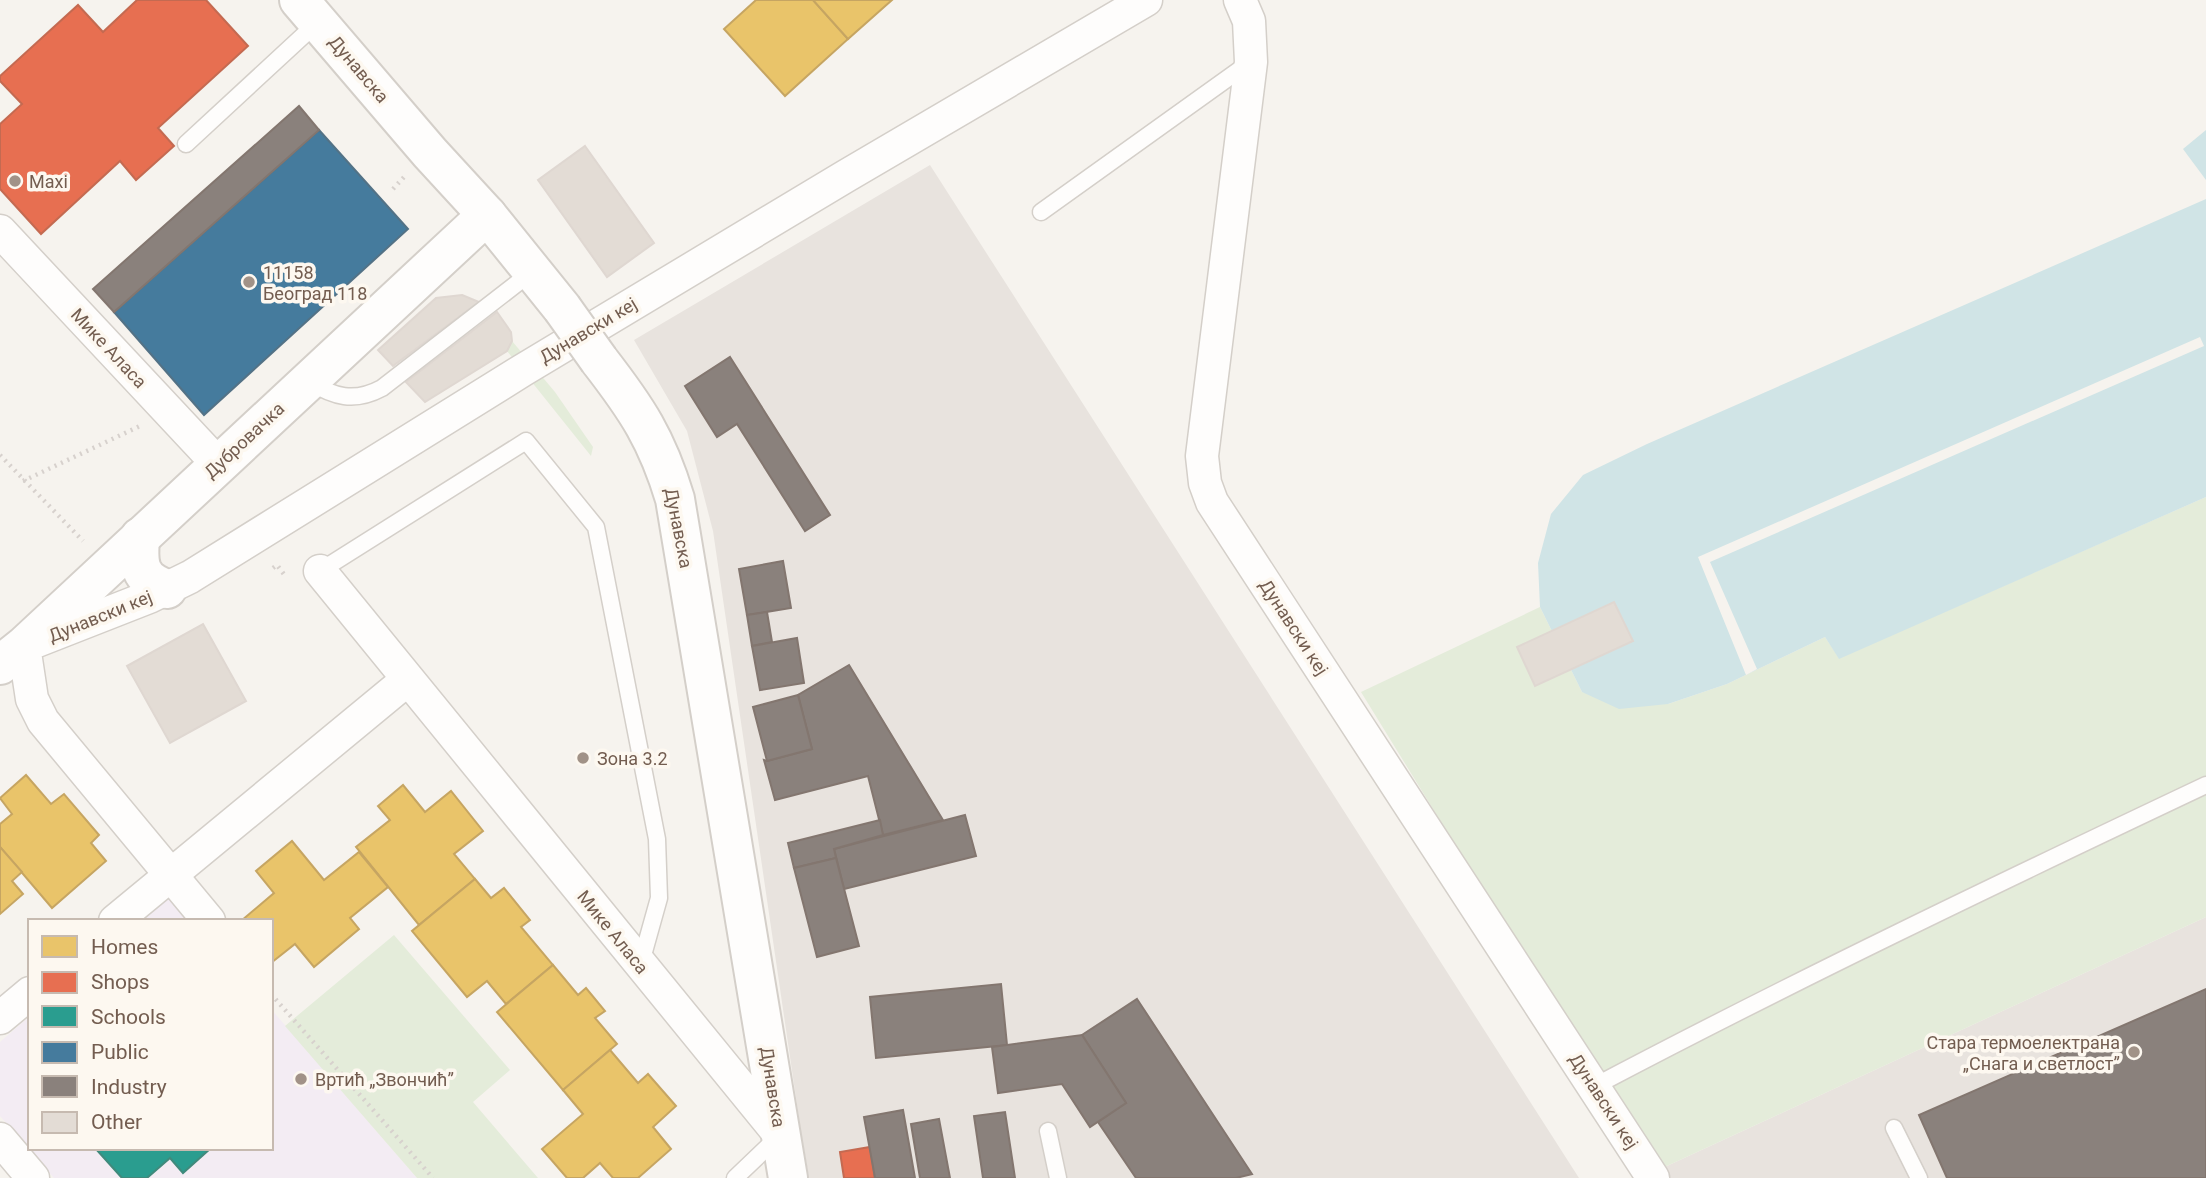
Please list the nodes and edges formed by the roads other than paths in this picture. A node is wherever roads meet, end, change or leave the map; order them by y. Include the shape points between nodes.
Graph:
1 (1146, 0) edge
2 (1240, 0) edge
3 (308, 11) edge
4 (1251, 62) junction
5 (186, 144) dead end
6 (1041, 212) dead end
7 (486, 215) junction
8 (0, 231) edge
9 (534, 270) junction
10 (308, 381) junction
11 (218, 464) junction
12 (140, 537) junction
13 (320, 571) joint
14 (167, 589) junction
15 (12, 656) edge
16 (407, 680) junction
17 (2206, 785) edge
18 (170, 874) junction
19 (117, 919) edge
20 (207, 919) edge
21 (640, 966) junction
22 (28, 995) edge
23 (0, 1018) edge
24 (1595, 1086) junction
25 (1894, 1128) dead end
26 (1048, 1131) dead end
27 (780, 1135) junction
28 (0, 1139) edge
29 (33, 1178) edge
30 (735, 1178) edge
31 (788, 1178) edge
32 (1058, 1178) edge
33 (1653, 1178) edge
34 (1919, 1178) edge

1 - 14 street, Дунавски кеј via 535,362
2 - 4 street, Дунавски кеј via 1249,21
3 - 5 lane
3 - 7 main road, Дунавска
4 - 6 lane
4 - 24 street, Дунавски кеј via 1202,456 1205,483 1212,502
7 - 9 main road, Дунавска
7 - 10 main road, Дубровачка
8 - 11 street, Мике Аласа
9 - 10 lane via 370,394 330,394
9 - 27 main road, Дунавска, bridge via 634,404 658,447 676,499
10 - 11 main road, Дубровачка
11 - 12 main road, Дубровачка
12 - 14 main road via 138,559 143,574
12 - 15 main road, Дубровачка
13 - 16 street, Мике Аласа
13 - 21 lane via 526,441 596,527 657,839 659,898
14 - 15 street, Дунавски кеј
15 - 18 street via 43,721
16 - 18 street
16 - 21 street, Мике Аласа
17 - 24 lane
18 - 19 street
18 - 20 street
21 - 27 street, Мике Аласа
22 - 23 street
24 - 33 street, Дунавски кеј
25 - 34 lane
26 - 32 lane
27 - 30 lane
27 - 31 main road, Дунавска
28 - 29 street

